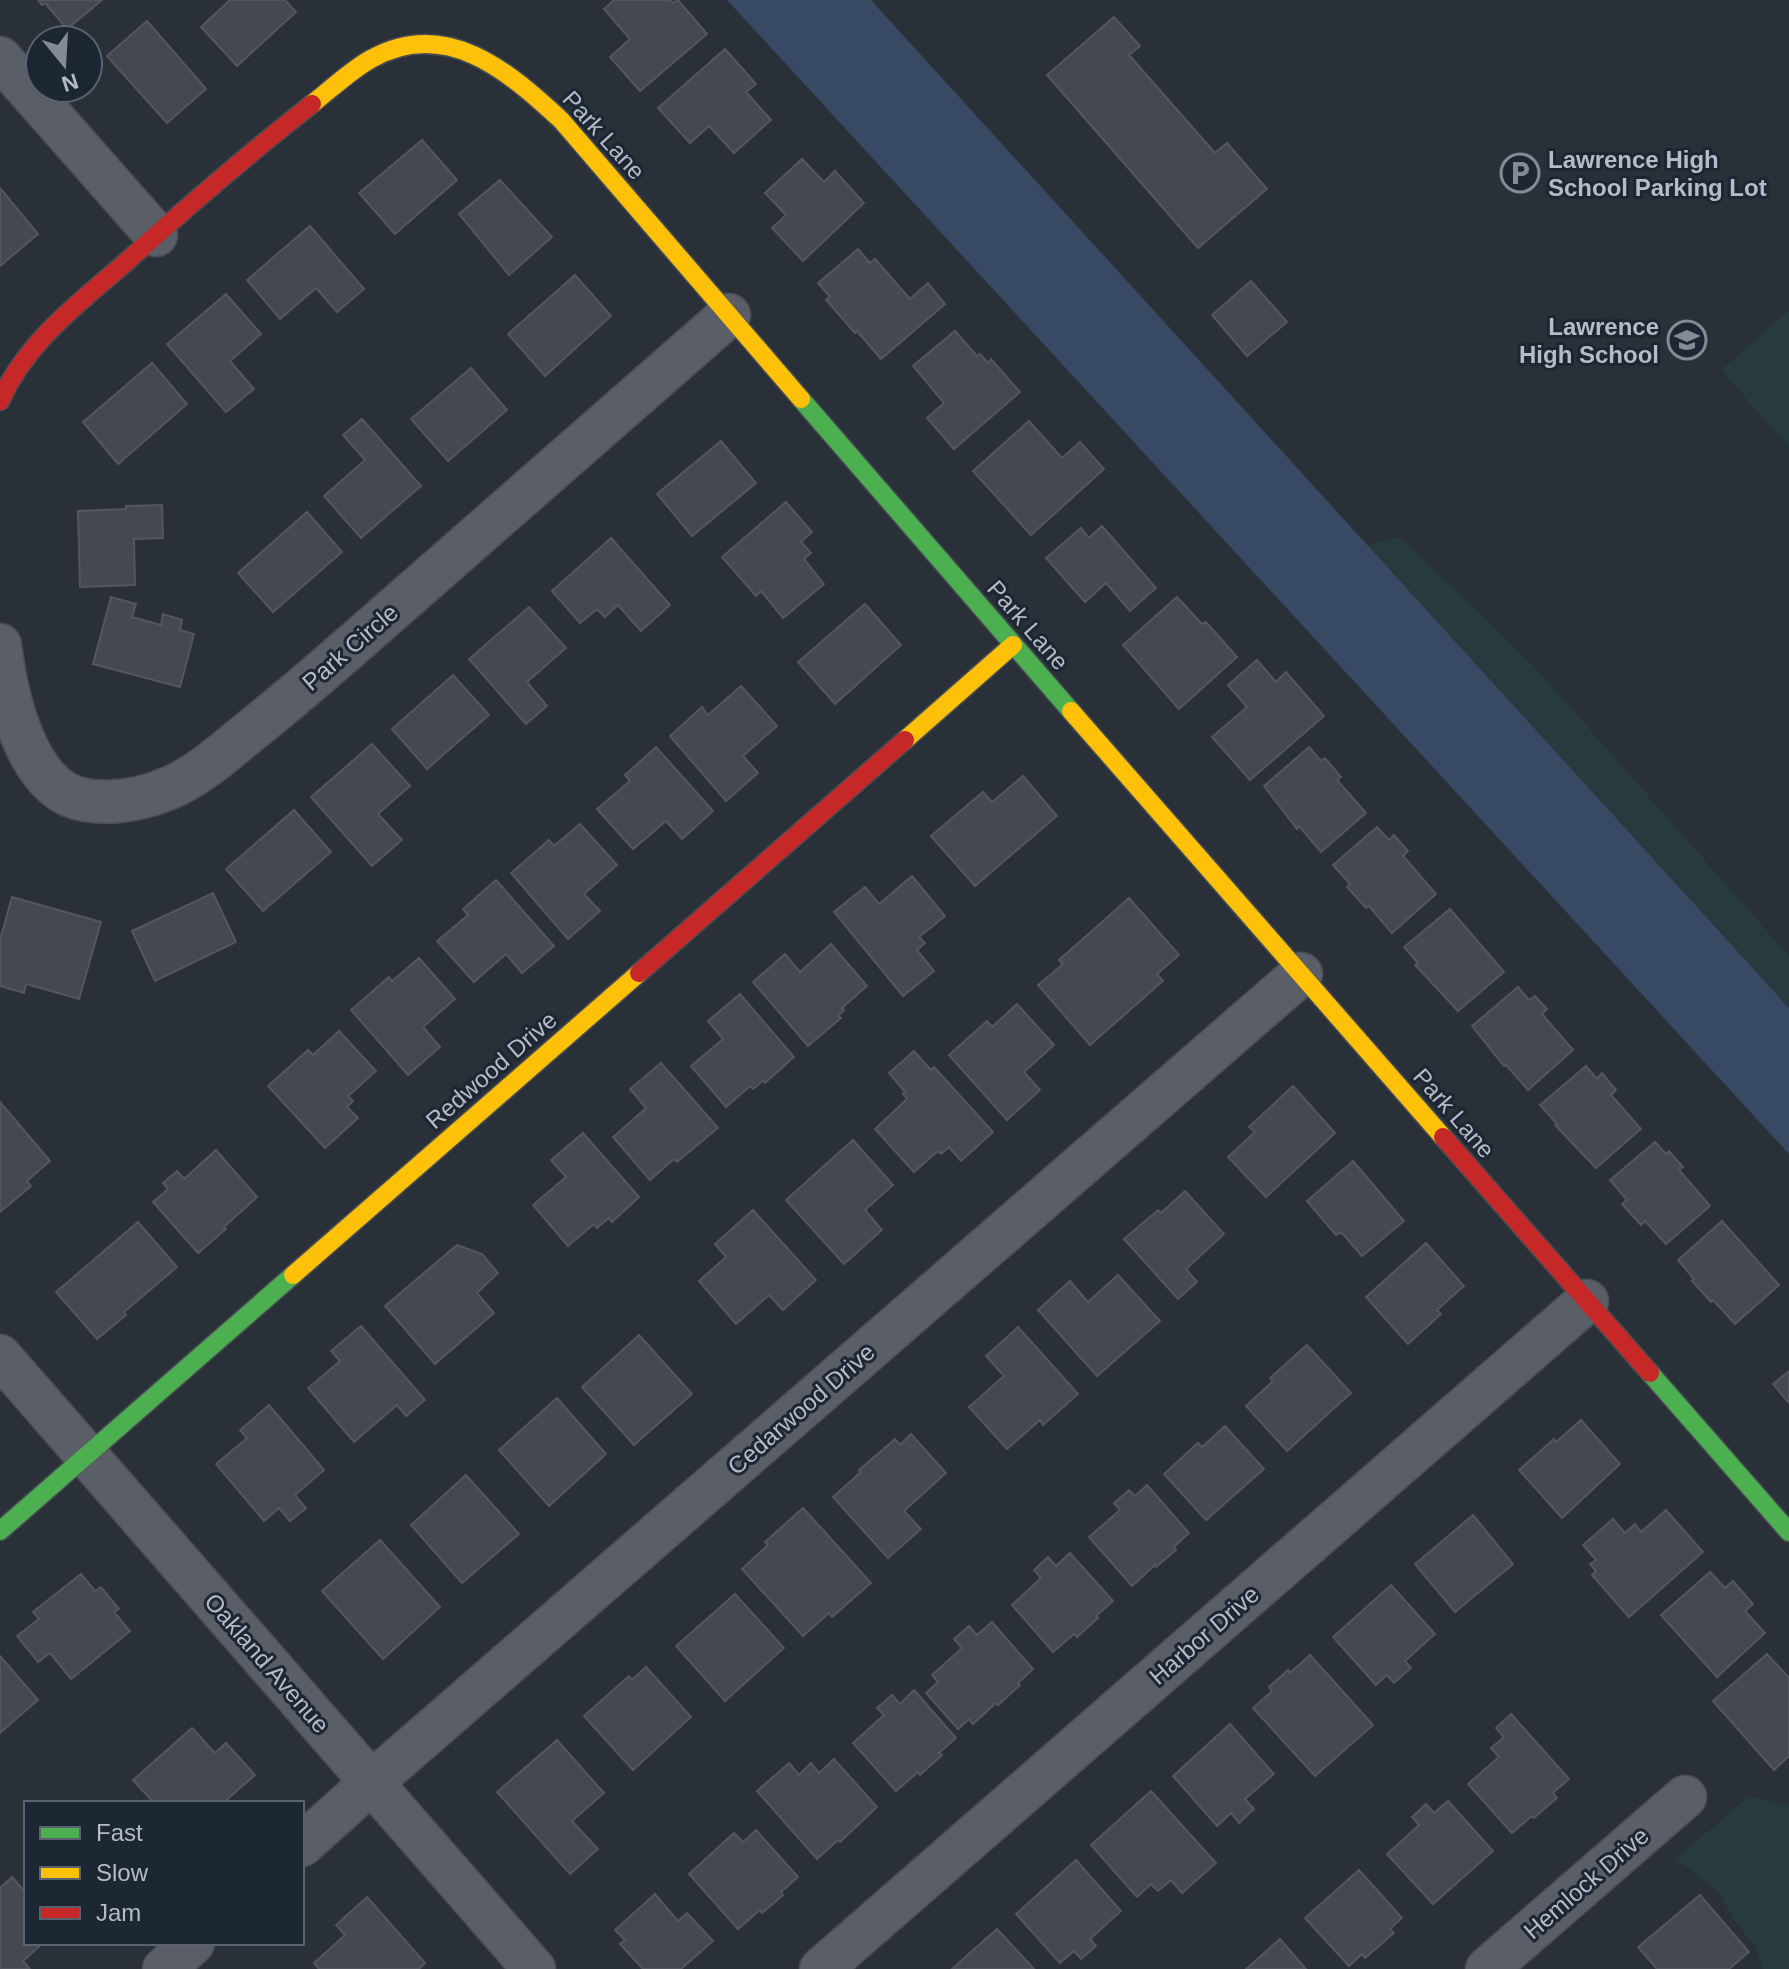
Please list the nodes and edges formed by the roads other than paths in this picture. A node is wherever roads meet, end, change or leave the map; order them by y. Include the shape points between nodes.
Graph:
1 (0, 58) edge
2 (156, 235) junction
3 (729, 315) junction
4 (0, 401) edge
5 (0, 645) edge
6 (1013, 645) junction
7 (1301, 974) junction
8 (1587, 1301) junction
9 (0, 1356) edge
10 (85, 1455) junction
11 (0, 1531) edge
12 (1789, 1532) edge
13 (372, 1782) junction
14 (1685, 1797) dead end
15 (304, 1843) edge
16 (191, 1945) edge
17 (164, 1969) edge
18 (534, 1969) edge
19 (821, 1969) edge
20 (1487, 1969) edge

1 - 2 street
2 - 3 street, Park Lane via 370,59 401,46 452,45 488,61 561,120
2 - 4 street via 53,327 14,373
3 - 5 street, Park Circle via 296,694 209,765 175,785 119,801 85,800 57,789 25,744 10,705
3 - 6 street, Park Lane
6 - 7 street, Park Lane
6 - 10 street, Redwood Drive
7 - 8 street, Park Lane
7 - 13 street, Cedarwood Drive
8 - 12 street, Park Lane
8 - 19 street, Harbor Drive
9 - 10 street, Oakland Avenue
10 - 11 street, Redwood Drive
10 - 13 street, Oakland Avenue
13 - 15 street, Cedarwood Drive
13 - 18 street, Oakland Avenue
14 - 20 street, Hemlock Drive
16 - 17 street

